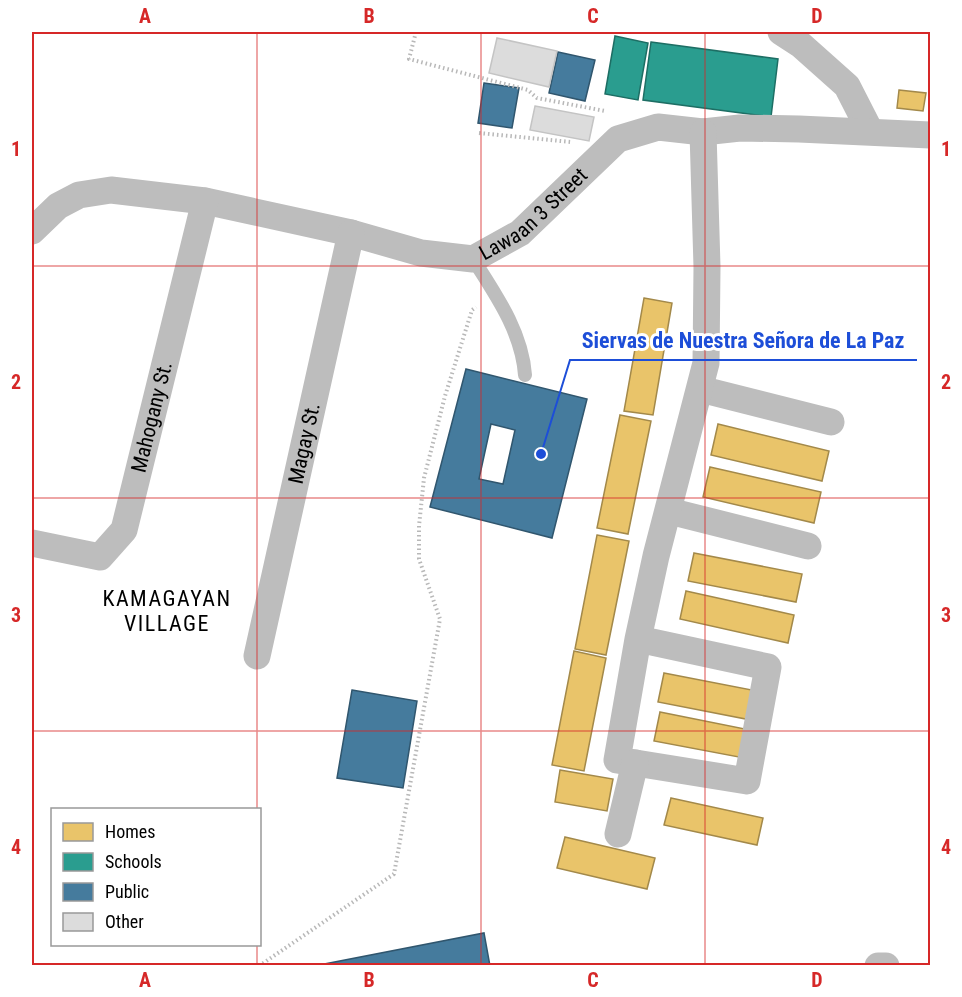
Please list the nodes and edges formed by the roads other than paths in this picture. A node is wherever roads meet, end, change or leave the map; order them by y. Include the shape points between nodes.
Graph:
1 (780, 32) edge
2 (870, 131) junction
3 (703, 132) junction
4 (930, 135) edge
5 (205, 201) junction
6 (32, 231) edge
7 (351, 233) junction
8 (473, 259) junction
9 (525, 375) dead end
10 (700, 388) junction
11 (831, 422) dead end
12 (669, 511) junction
13 (32, 543) edge
14 (808, 546) dead end
15 (638, 639) junction
16 (257, 656) dead end
17 (635, 763) junction
18 (618, 834) dead end
19 (878, 966) edge
20 (886, 966) edge

1 - 2 street via 801,45 847,86
2 - 3 street, Lawaan 3 Street via 740,128
2 - 4 street, Lawaan 3 Street
3 - 8 street, Lawaan 3 Street via 658,127 618,139 520,233
3 - 10 street via 707,267 705,363
5 - 6 street, Lawaan 3 Street via 111,190 79,195 58,206
5 - 7 street, Lawaan 3 Street
5 - 13 street, Mahogany St. via 124,531 100,557
7 - 8 street, Lawaan 3 Street via 421,253
7 - 16 street, Magay St.
8 - 9 lane via 517,334
10 - 11 street
10 - 12 street
12 - 14 street
12 - 15 street
15 - 17 street via 616,760
15 - 17 street via 768,667 747,781
17 - 18 street
19 - 20 street

